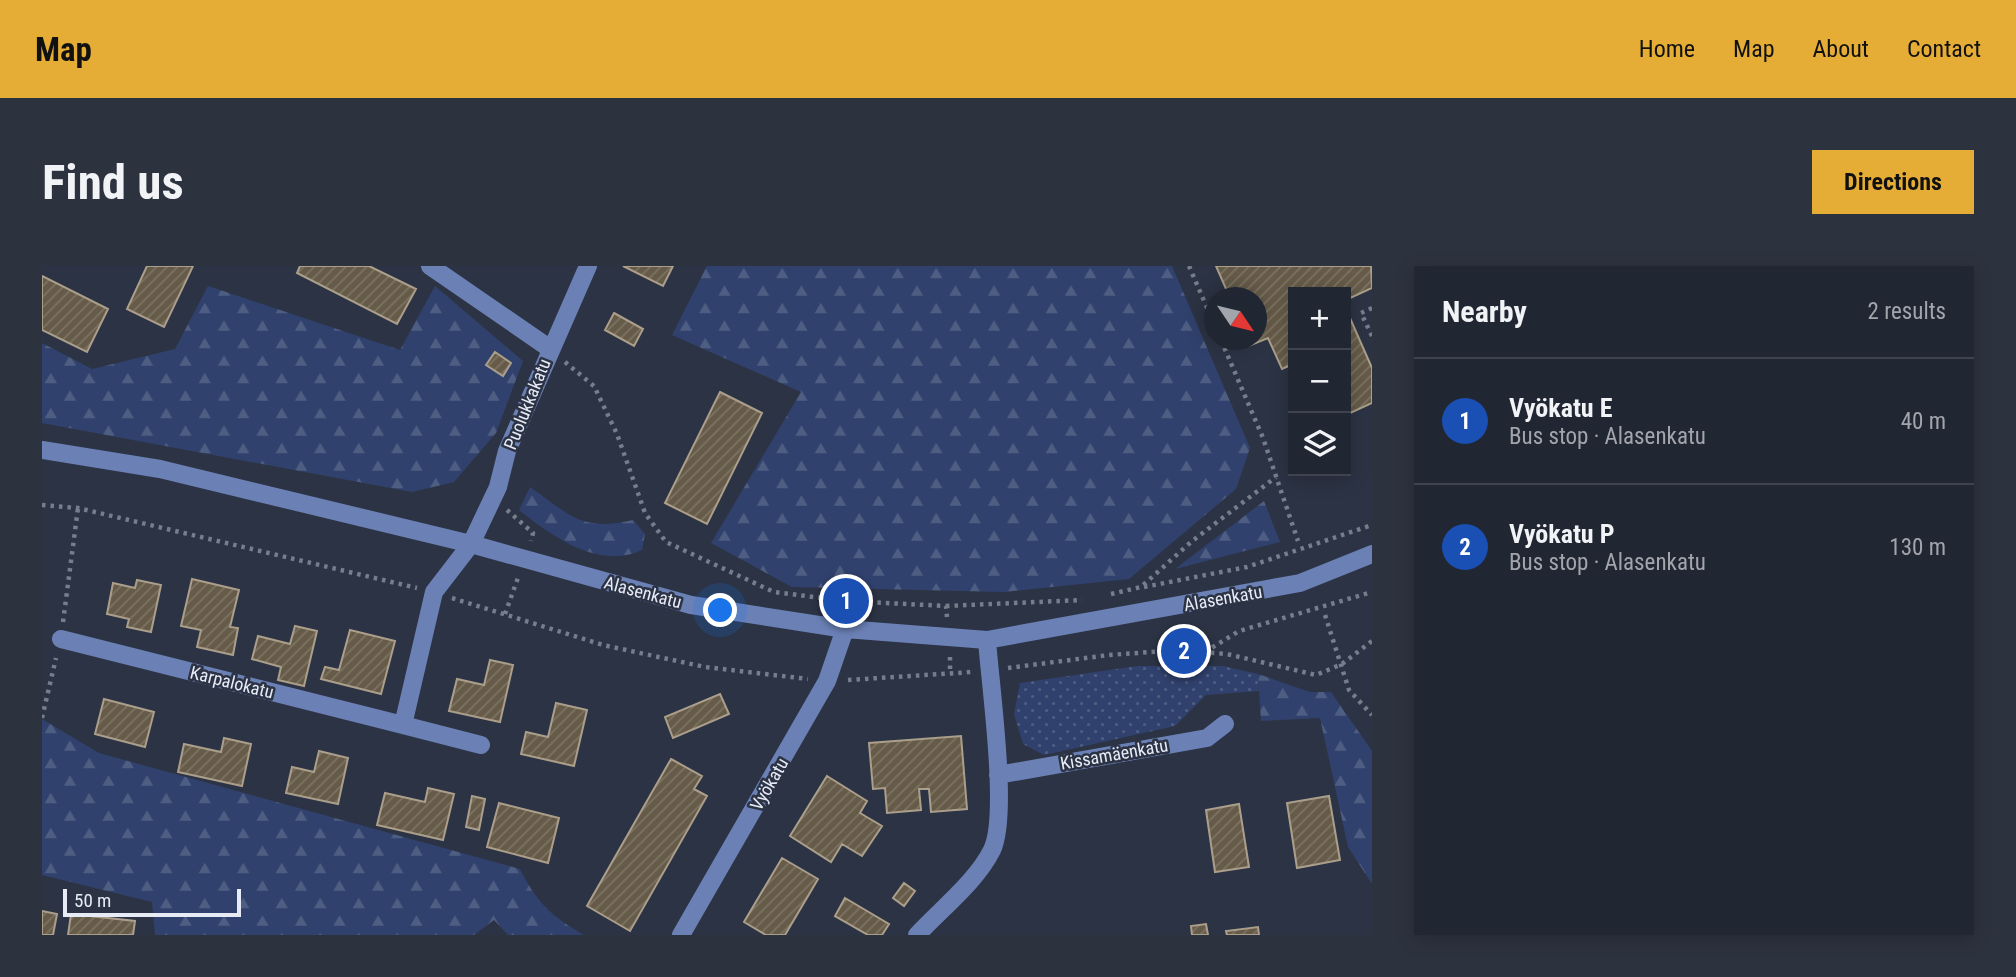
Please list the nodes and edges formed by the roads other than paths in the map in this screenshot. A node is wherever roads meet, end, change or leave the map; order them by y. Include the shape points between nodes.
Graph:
1 (430, 266) edge
2 (587, 266) edge
3 (549, 348) junction
4 (42, 450) edge
5 (471, 544) junction
6 (1372, 554) edge
7 (845, 629) junction
8 (61, 639) road end
9 (987, 640) junction
10 (1226, 724) dead end
11 (403, 725) junction
12 (481, 745) dead end
13 (998, 775) junction
14 (681, 935) edge
15 (917, 935) edge

1 - 3 street
2 - 3 street, Puolukkakatu
3 - 5 street, Puolukkakatu via 507,451 498,487
4 - 5 street, Alasenkatu via 160,469
5 - 7 street, Alasenkatu via 691,605
5 - 11 street via 434,592
6 - 9 street, Alasenkatu via 1300,583
7 - 9 street, Alasenkatu
7 - 14 street, Vyökatu via 827,681
8 - 11 street, Karpalokatu
9 - 13 street
10 - 13 street, Kissamäenkatu via 1208,738
11 - 12 street, Karpalokatu
13 - 15 street via 999,816 992,849

